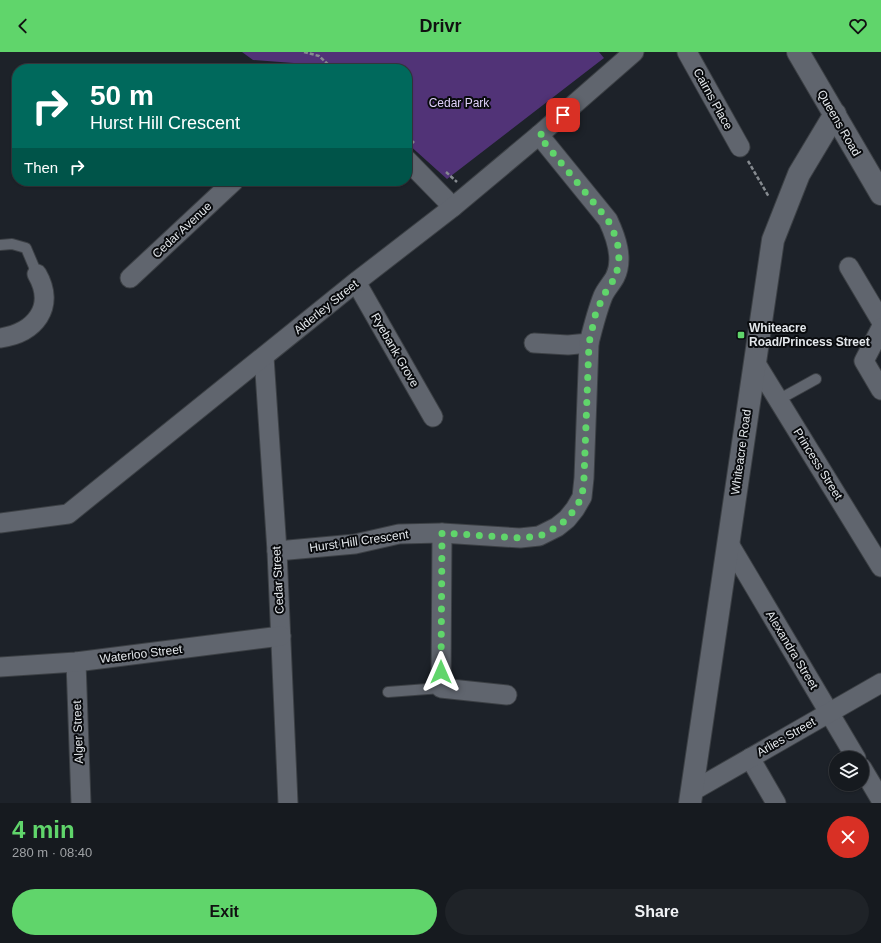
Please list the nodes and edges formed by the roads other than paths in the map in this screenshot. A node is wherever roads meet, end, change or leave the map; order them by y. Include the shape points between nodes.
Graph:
1 (634, 52) edge
2 (687, 52) edge
3 (798, 52) edge
4 (835, 114) junction
5 (539, 136) junction
6 (740, 147) road end
7 (412, 165) edge
8 (229, 186) edge
9 (881, 194) edge
10 (453, 207) junction
11 (0, 245) edge
12 (849, 267) dead end
13 (37, 274) joint
14 (130, 278) dead end
15 (356, 282) junction
16 (881, 321) edge
17 (881, 328) edge
18 (0, 338) edge
19 (534, 343) dead end
20 (589, 343) junction
21 (264, 357) junction
22 (754, 362) junction
23 (816, 379) dead end
24 (881, 390) edge
25 (778, 400) junction
26 (433, 417) dead end
27 (0, 523) edge
28 (442, 533) junction
29 (728, 542) junction
30 (277, 551) junction
31 (881, 567) edge
32 (281, 636) junction
33 (76, 662) junction
34 (0, 667) edge
35 (881, 683) edge
36 (441, 688) junction
37 (388, 692) dead end
38 (507, 695) dead end
39 (829, 713) junction
40 (852, 751) edge
41 (750, 758) junction
42 (869, 780) edge
43 (690, 798) edge
44 (881, 800) edge
45 (80, 803) edge
46 (288, 803) edge
47 (776, 803) edge

1 - 5 street, Alderley Street
2 - 6 street, Cairns Place
3 - 4 main road, Queens Road
4 - 9 main road, Queens Road
4 - 22 main road, Whiteacre Road via 799,174 772,240
5 - 10 street, Alderley Street
5 - 20 street, Hurst Hill Crescent via 608,220 618,246 616,276 596,312
7 - 10 street
8 - 14 street, Cedar Avenue
10 - 15 street, Alderley Street
11 - 13 lane via 12,244 26,248
12 - 16 street
13 - 18 street via 45,294 36,321 16,335
15 - 21 street, Alderley Street
15 - 26 street, Ryebank Grove
17 - 24 street via 864,361
19 - 20 street
20 - 28 street, Hurst Hill Crescent via 584,478 582,497 575,509 557,527 540,536 520,538
21 - 27 street, Alderley Street via 68,514
21 - 30 street, Cedar Street
22 - 25 street, Princess Street
22 - 29 main road, Whiteacre Road
23 - 25 lane
25 - 31 street, Princess Street
28 - 30 street, Hurst Hill Crescent via 399,534 355,544
28 - 36 street
29 - 39 street, Alexandra Street
29 - 43 main road, Whiteacre Road
30 - 32 street, Cedar Street
32 - 33 street, Waterloo Street
32 - 46 street, Cedar Street
33 - 34 street, Waterloo Street
33 - 45 street, Alger Street
35 - 39 street, Arlies Street
36 - 37 lane
36 - 38 street
39 - 40 street, Alexandra Street
39 - 41 street, Arlies Street
41 - 43 street, Arlies Street
41 - 47 street
42 - 44 street

